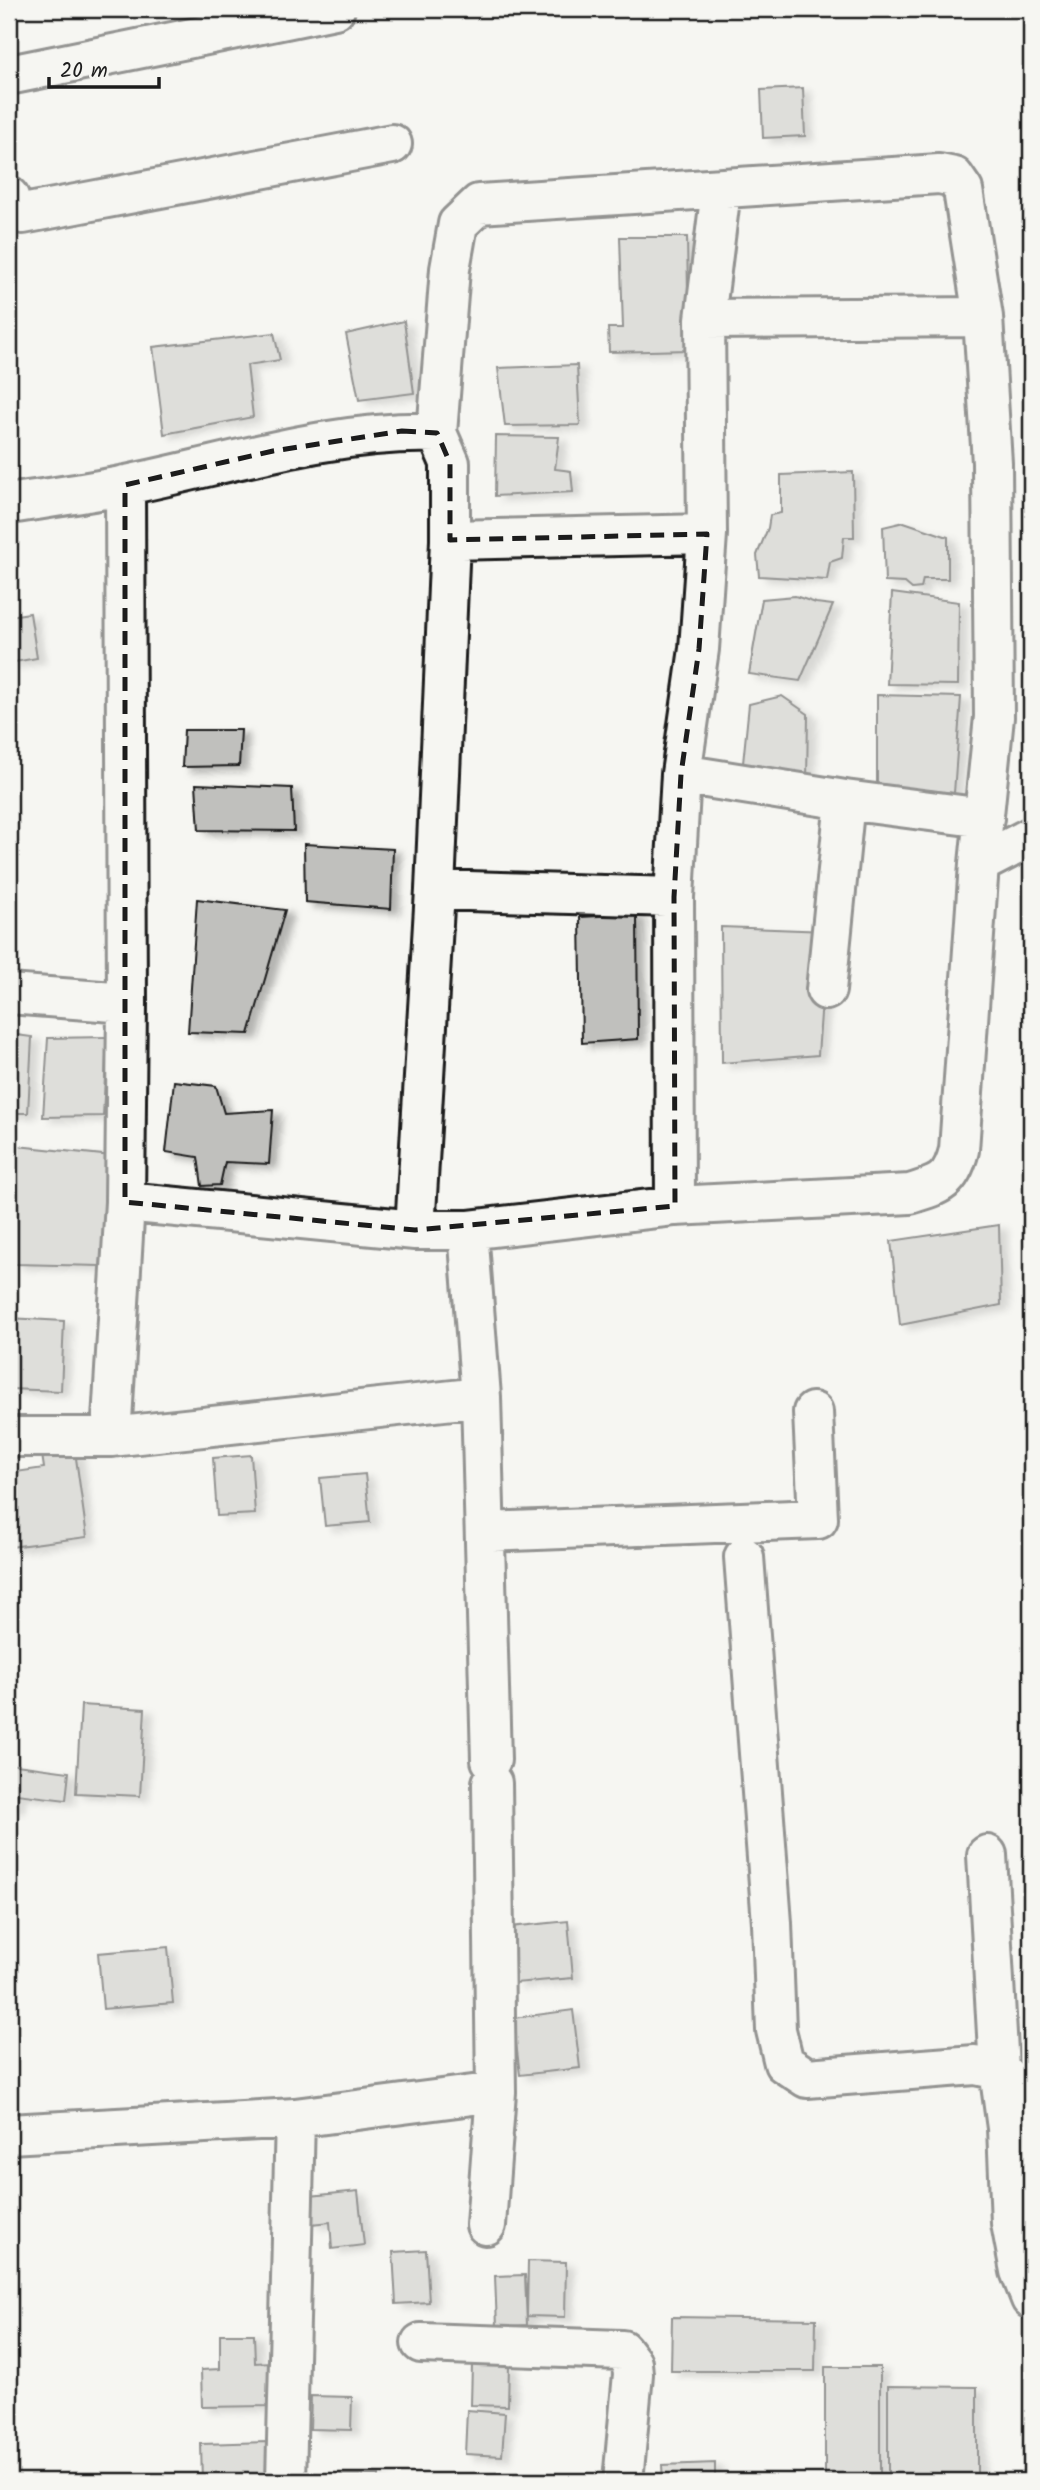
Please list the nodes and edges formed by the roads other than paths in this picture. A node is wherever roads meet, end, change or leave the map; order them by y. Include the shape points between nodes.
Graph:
1 (335, 9) edge
2 (9, 75) edge
3 (391, 144) dead end
4 (721, 190) junction
5 (9, 197) edge
6 (983, 317) junction
7 (705, 319) junction
8 (437, 433) junction
9 (125, 485) junction
10 (9, 504) edge
11 (707, 534) junction
12 (450, 540) junction
13 (681, 774) junction
14 (845, 800) junction
15 (984, 818) junction
16 (1031, 837) edge
17 (979, 863) junction
18 (435, 890) junction
19 (674, 897) junction
20 (826, 990) dead end
21 (9, 994) edge
22 (127, 1003) junction
23 (125, 1202) junction
24 (675, 1206) junction
25 (415, 1230) junction
26 (468, 1230) junction
27 (481, 1397) junction
28 (813, 1412) dead end
29 (9, 1437) edge
30 (111, 1437) junction
31 (485, 1532) junction
32 (744, 1557) dead end
33 (987, 1855) dead end
34 (999, 2070) junction
35 (496, 2092) junction
36 (1031, 2098) edge
37 (295, 2118) junction
38 (9, 2134) edge
39 (486, 2225) dead end
40 (1031, 2299) edge
41 (421, 2343) dead end
42 (286, 2481) edge
43 (623, 2481) edge

1 - 2 street
3 - 5 street via 23,214 15,212
4 - 6 street via 939,174 954,177 963,190
4 - 7 street
4 - 8 street via 479,204 458,224
6 - 7 street
6 - 15 street via 992,463 994,717
7 - 11 street
8 - 9 street via 402,431 273,451
8 - 12 street via 450,463
9 - 10 street
9 - 22 street
11 - 12 street
11 - 13 street via 699,649
12 - 18 street
13 - 14 street
13 - 19 street
14 - 15 street
14 - 20 street
15 - 17 street
16 - 17 street
17 - 24 street via 954,1171 910,1194
18 - 19 street
18 - 25 street
19 - 24 street
21 - 22 street
22 - 23 street
23 - 25 street
23 - 30 street
24 - 26 street
25 - 26 street
26 - 27 street
27 - 30 street
27 - 31 street
28 - 31 street via 818,1519
29 - 30 street
31 - 35 street
32 - 34 street via 776,2030 784,2063 807,2078 975,2065
33 - 34 street
34 - 36 street
34 - 40 street via 1011,2223 1020,2271
35 - 37 street
35 - 39 street
37 - 38 street
37 - 42 street
41 - 43 street via 622,2350 634,2374

